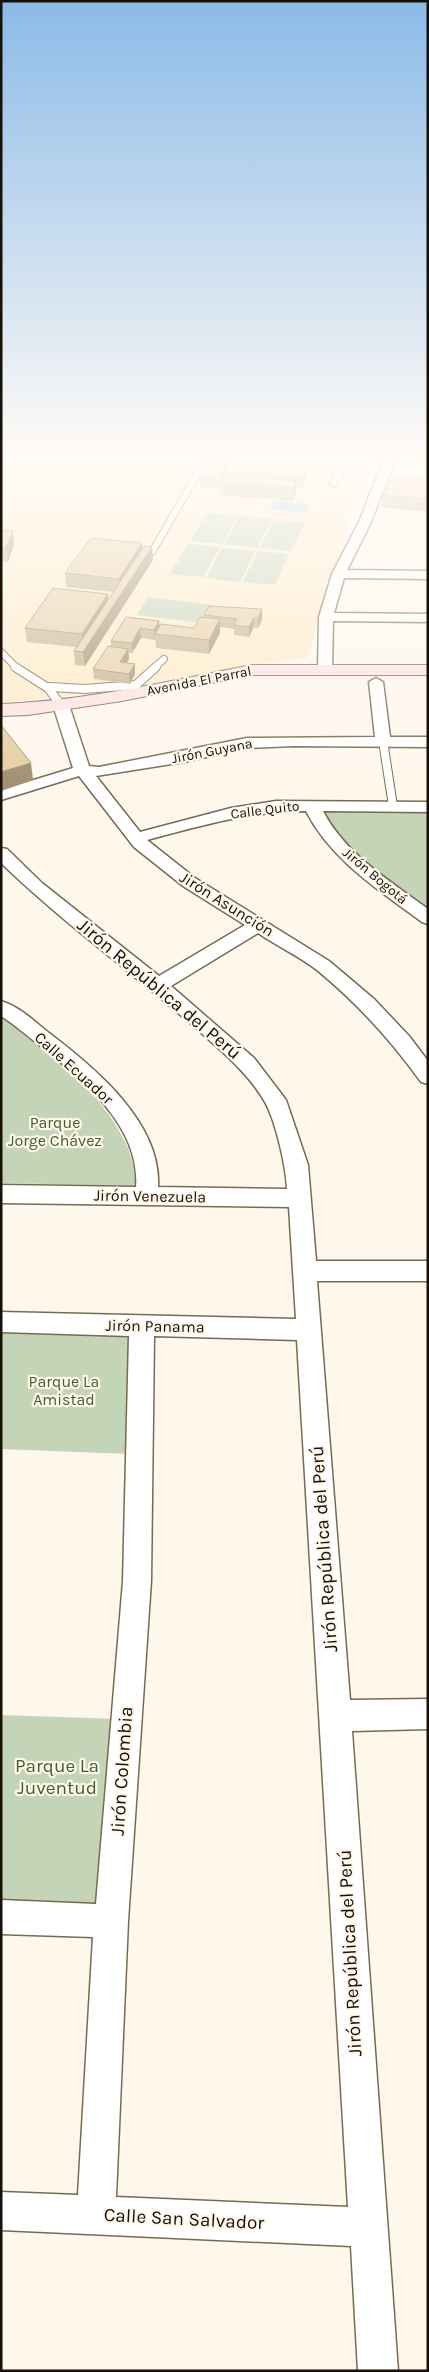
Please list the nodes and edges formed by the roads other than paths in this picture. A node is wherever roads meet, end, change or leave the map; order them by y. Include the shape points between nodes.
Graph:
1 (344, 564) edge
2 (339, 574) junction
3 (428, 576) edge
4 (326, 616) junction
5 (428, 618) edge
6 (1, 652) edge
7 (164, 659) dead end
8 (325, 669) junction
9 (428, 670) edge
10 (376, 682) junction
11 (428, 682) edge
12 (50, 687) junction
13 (1, 710) edge
14 (63, 710) junction
15 (1, 718) edge
16 (383, 741) junction
17 (428, 742) edge
18 (82, 770) junction
19 (1, 795) edge
20 (311, 805) junction
21 (393, 806) junction
22 (428, 807) edge
23 (136, 838) junction
24 (1, 853) edge
25 (428, 918) edge
26 (260, 925) junction
27 (158, 986) junction
28 (1, 1008) edge
29 (428, 1077) edge
30 (1, 1194) edge
31 (146, 1196) junction
32 (299, 1198) junction
33 (305, 1271) junction
34 (428, 1271) edge
35 (1, 1322) edge
36 (142, 1327) junction
37 (309, 1330) junction
38 (428, 1714) edge
39 (336, 1716) junction
40 (1, 1917) edge
41 (112, 1921) junction
42 (1, 2212) edge
43 (96, 2215) junction
44 (367, 2227) junction
45 (378, 2371) edge

1 - 2 street
2 - 3 street
2 - 4 street
4 - 5 street
4 - 8 street
6 - 12 lane via 7,662
7 - 12 lane via 136,685 85,689
8 - 9 street, Avenida El Parral
8 - 14 street, Avenida El Parral via 232,673
10 - 11 street, Avenida El Parral
10 - 14 street, Avenida El Parral via 252,682
10 - 16 street
12 - 14 lane
13 - 14 street, Avenida El Parral
14 - 15 street, Avenida El Parral
14 - 18 street, Jirón Asunción
16 - 17 street, Jirón Guyana
16 - 18 street, Jirón Guyana via 247,743 107,770
16 - 21 lane
18 - 19 street, Jirón Guyana
18 - 23 street, Jirón Asunción
20 - 21 street, Calle Quito
20 - 23 street, Calle Quito via 231,813
20 - 25 street, Jirón Bogotá via 326,831 349,857
21 - 22 street, Calle Quito
23 - 26 street, Jirón Asunción via 189,882
24 - 27 street, Jirón República del Perú via 36,887
26 - 27 street
26 - 29 street, Jirón Asunción via 322,965 367,1004 402,1041
27 - 32 street, Jirón República del Perú via 247,1063 275,1100 296,1165
28 - 31 street, Calle Ecuador via 100,1086 124,1114 138,1141 147,1171
30 - 31 street, Jirón Venezuela
31 - 32 street, Jirón Venezuela
32 - 33 street, Jirón República del Perú
33 - 34 street
33 - 37 street, Jirón República del Perú
35 - 36 street, Jirón Panama
36 - 37 street, Jirón Panama
36 - 41 street, Jirón Colombia via 136,1581
37 - 39 street, Jirón República del Perú
38 - 39 street
39 - 44 street, Jirón República del Perú
40 - 41 street
41 - 43 street, Jirón Colombia
42 - 43 street, Calle San Salvador
43 - 44 street, Calle San Salvador
44 - 45 street, Jirón República del Perú

